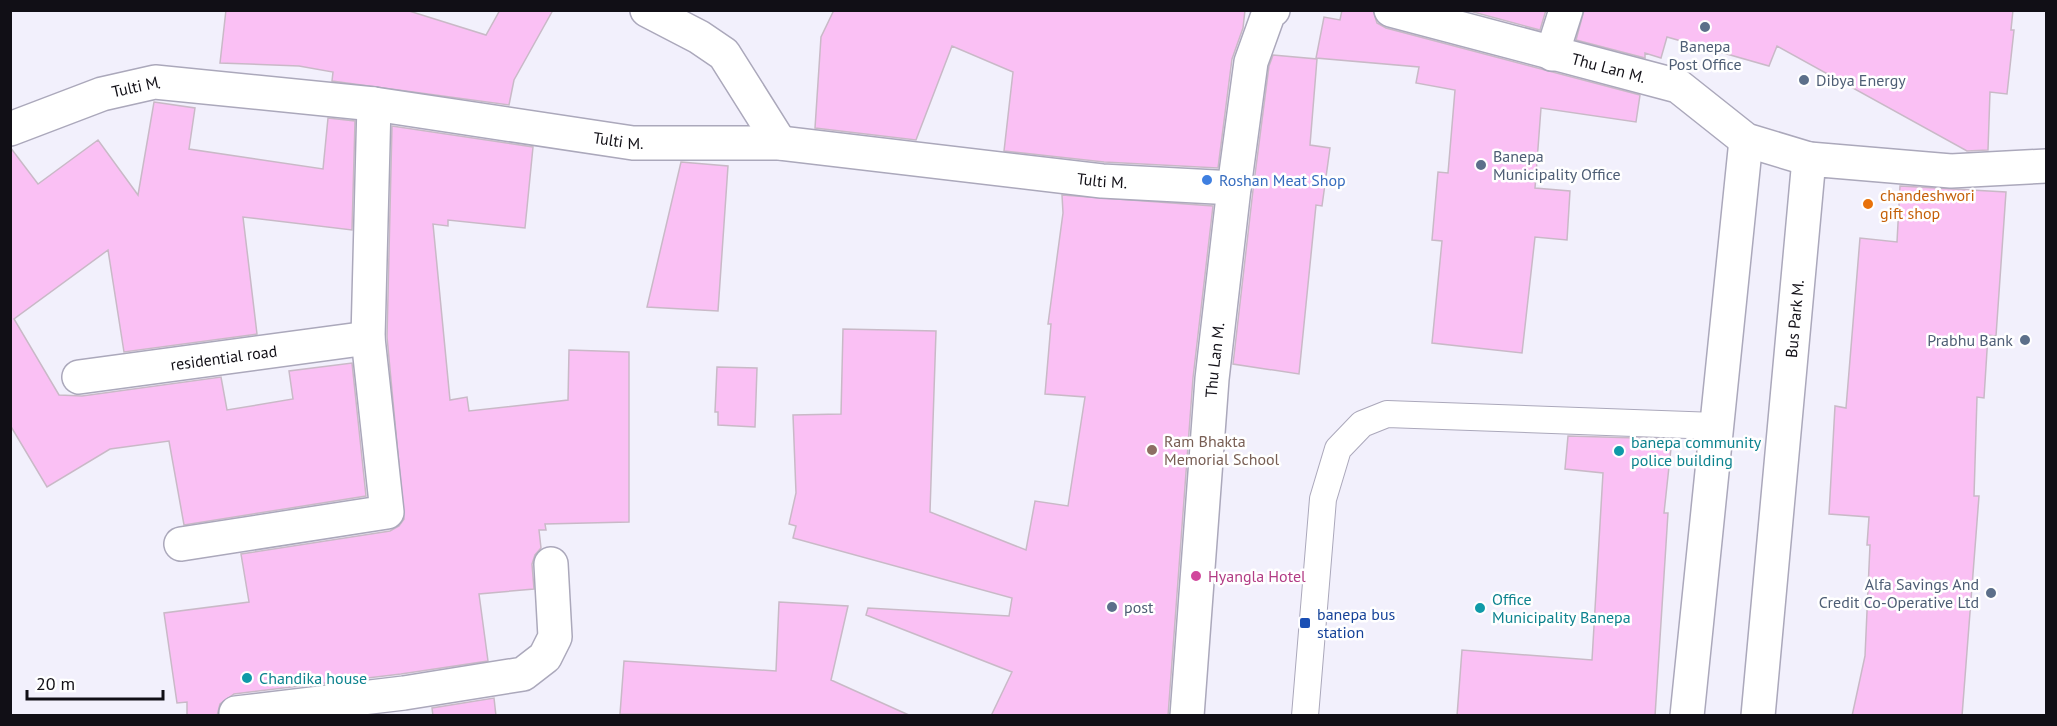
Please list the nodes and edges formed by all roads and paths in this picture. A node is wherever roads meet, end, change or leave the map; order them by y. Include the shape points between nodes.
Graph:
1 (647, 10) edge
2 (1273, 10) edge
3 (1391, 10) edge
4 (1566, 10) edge
5 (1552, 54) junction
6 (374, 104) junction
7 (10, 129) edge
8 (1746, 140) junction
9 (780, 143) junction
10 (1809, 159) junction
11 (2046, 166) edge
12 (1234, 188) junction
13 (368, 338) junction
14 (79, 377) dead end
15 (1716, 426) junction
16 (181, 544) dead end
17 (551, 564) dead end
18 (405, 704) edge
19 (236, 716) edge
20 (1187, 716) edge
21 (1305, 716) edge
22 (1687, 716) edge
23 (1758, 716) edge

1 - 9 street via 724,54
2 - 12 street, Thu Lan M. via 1251,62
3 - 5 street, Thu Lan M.
4 - 5 street
5 - 8 street, Thu Lan M. via 1678,86
6 - 7 street, Tulti M. via 155,82 102,94
6 - 9 street, Tulti M. via 633,143
6 - 13 street
8 - 10 street, Thu Lan M.
8 - 15 street
9 - 12 street, Tulti M. via 1102,181
10 - 11 street via 1951,171
10 - 23 street, Bus Park M.
12 - 20 street, Thu Lan M. via 1212,379
13 - 14 street, residential road
13 - 16 street via 387,512
15 - 21 lane via 1387,414 1362,424 1338,449 1323,498
15 - 22 street
17 - 18 street via 555,636 545,657 523,674
18 - 19 street

